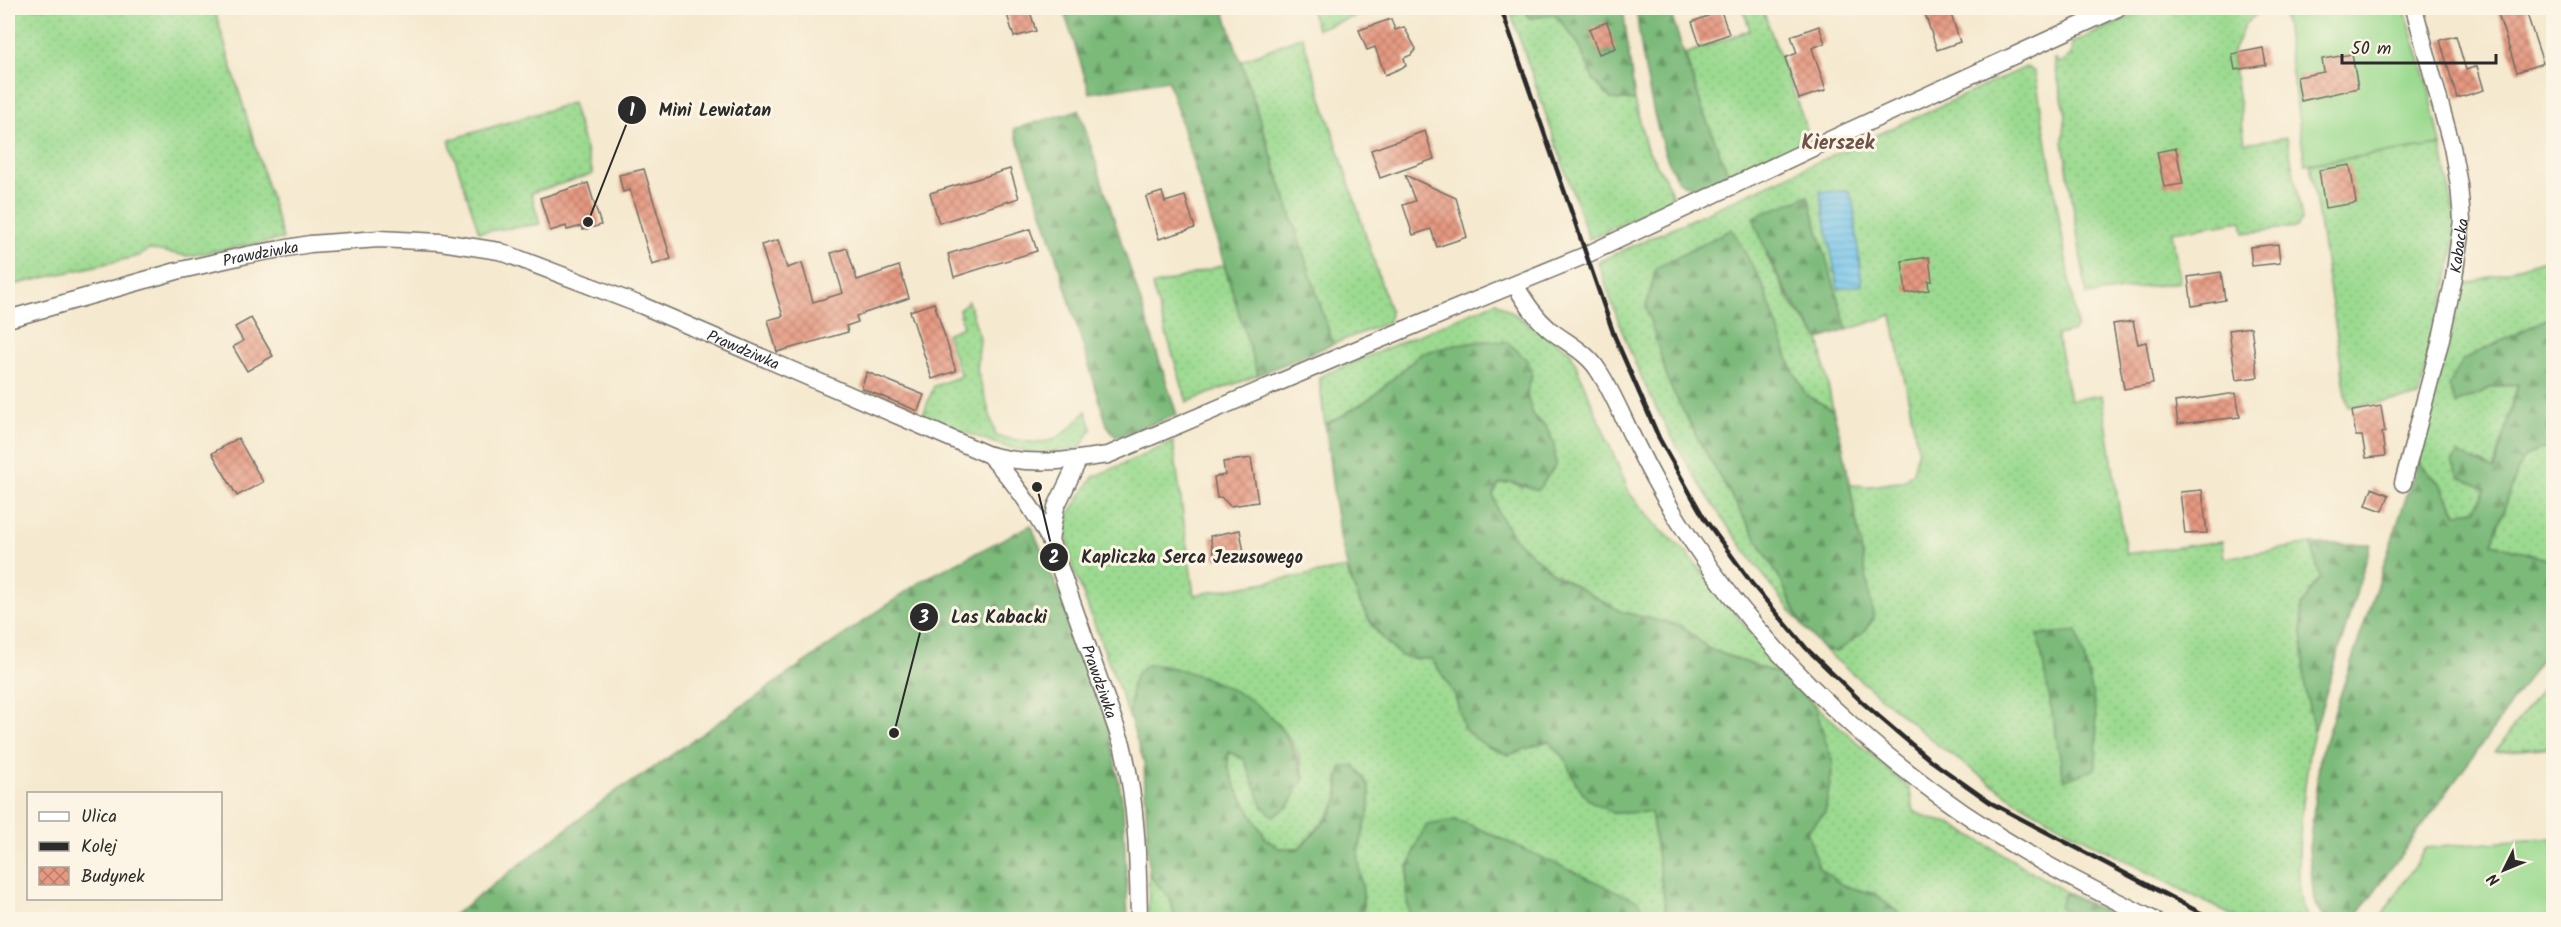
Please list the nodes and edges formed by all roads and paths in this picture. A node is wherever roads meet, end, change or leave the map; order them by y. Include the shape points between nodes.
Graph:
1 (2118, 8) edge
2 (2414, 8) edge
3 (1515, 285) junction
4 (8, 319) edge
5 (989, 455) junction
6 (1078, 460) junction
7 (2403, 483) dead end
8 (1050, 540) junction
9 (1139, 920) edge
10 (2154, 920) edge

1 - 3 street
2 - 7 street, Kabacka via 2452,147 2462,220 2440,343
3 - 6 street via 1108,455
3 - 10 street via 1531,311 1596,366 1662,494 1692,541 1745,612 1830,706 1977,822 2054,869
4 - 5 street, Prawdziwka via 247,255 310,244 379,239 441,242 499,251 652,310
5 - 6 street via 1033,462
5 - 8 street, Prawdziwka via 1037,515
6 - 8 street via 1056,507
8 - 9 street, Prawdziwka via 1130,775 1137,833

